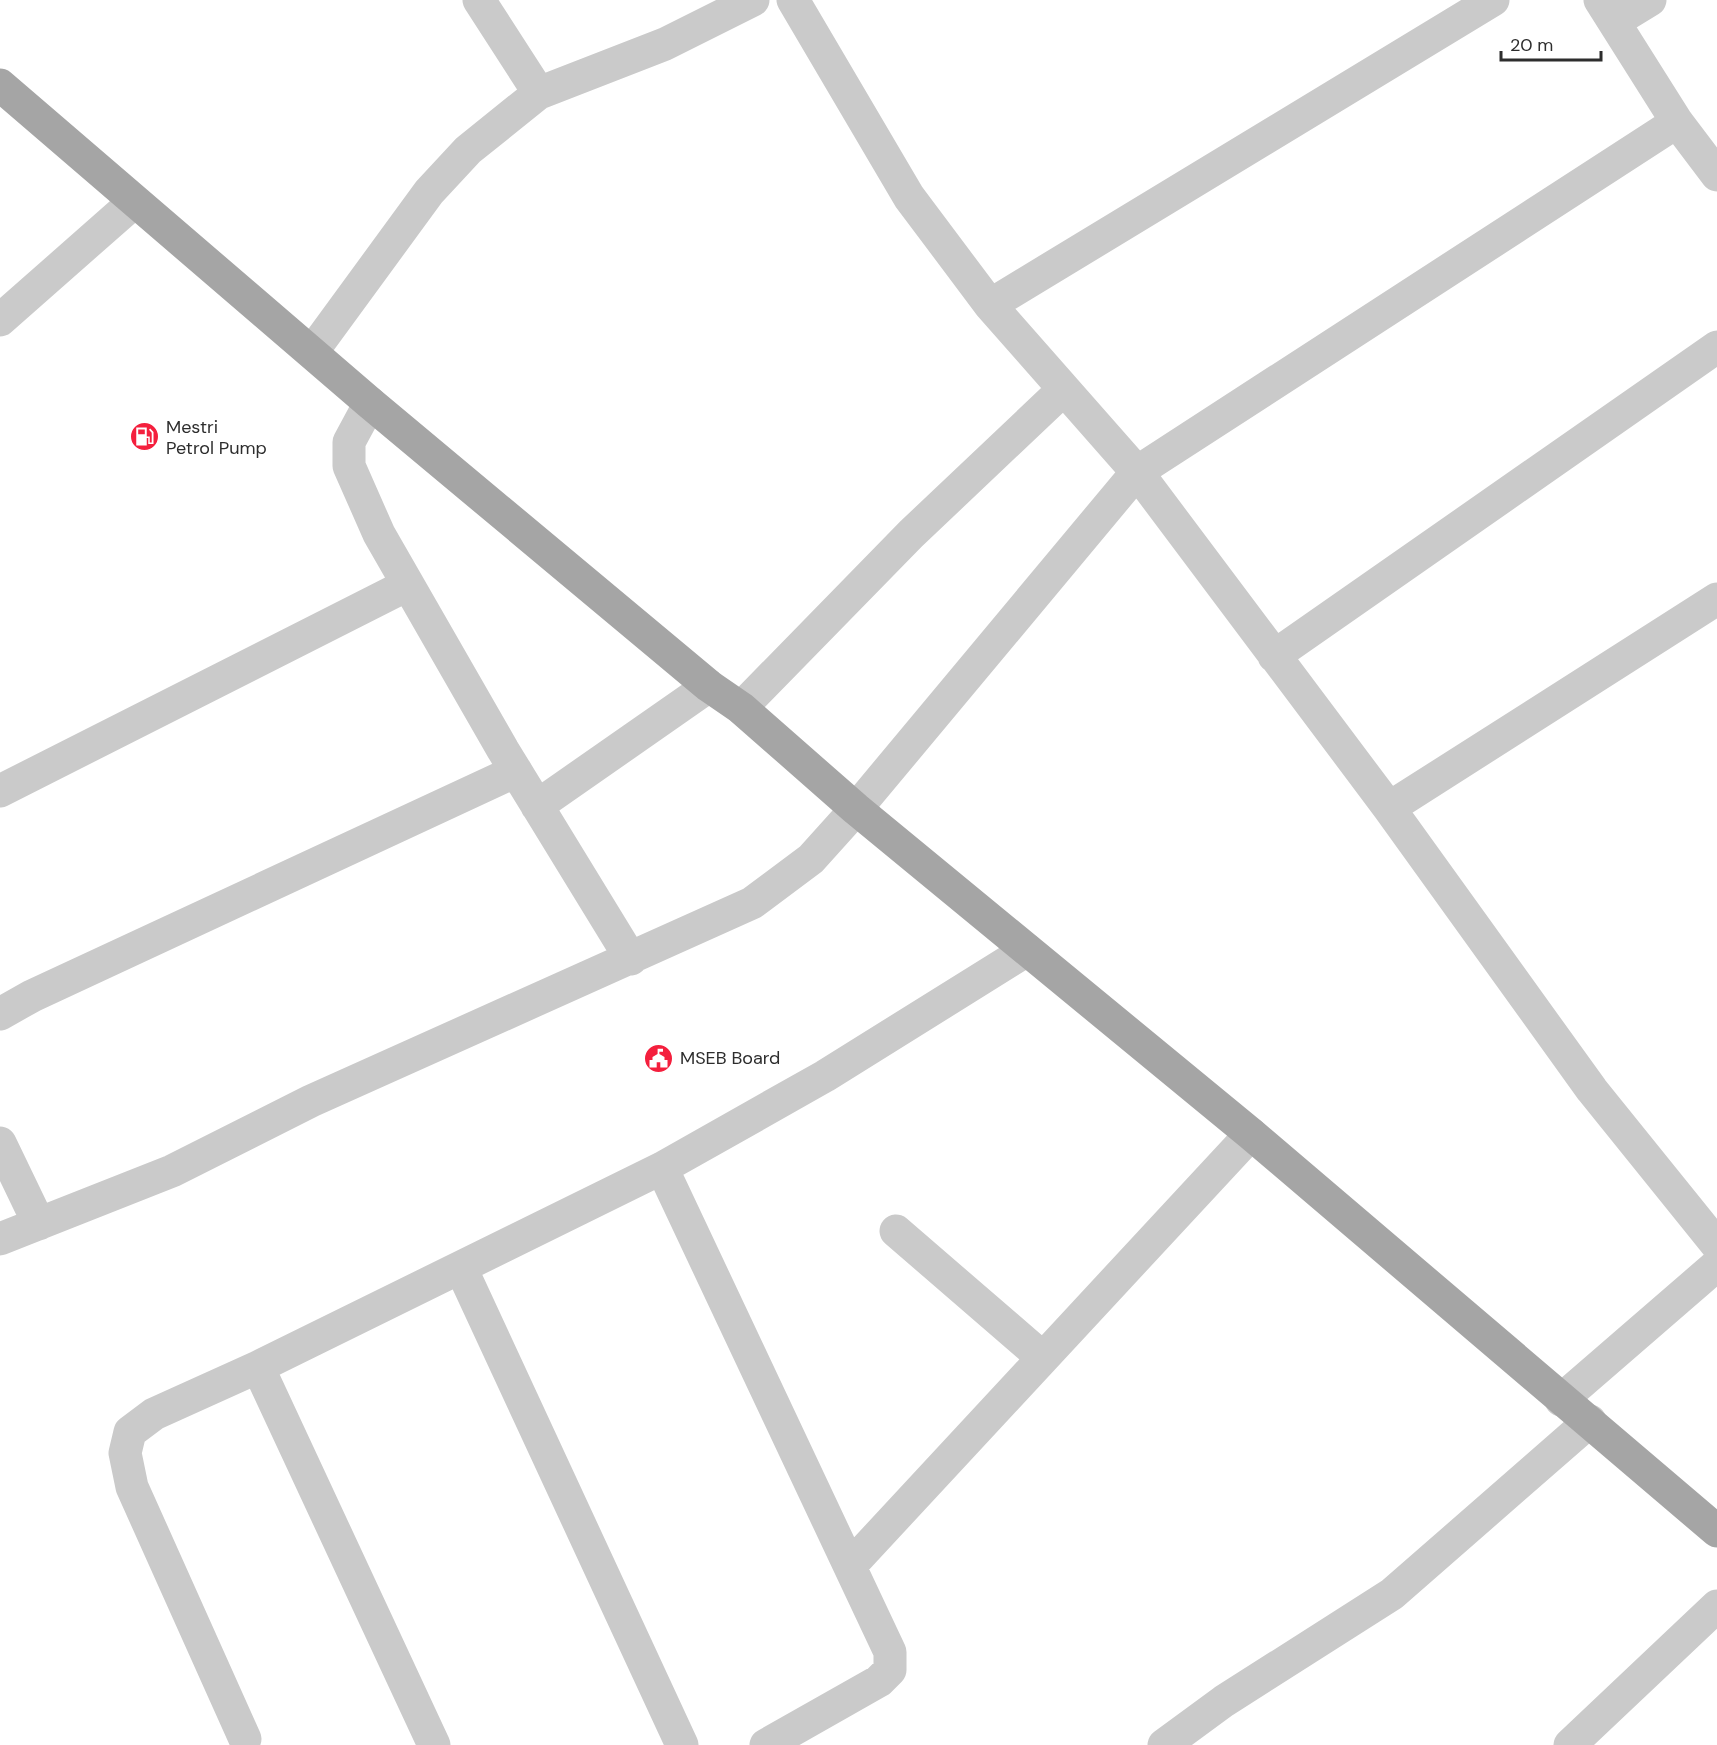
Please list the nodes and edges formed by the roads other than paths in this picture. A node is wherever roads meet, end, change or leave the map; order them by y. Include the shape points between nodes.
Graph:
1 (479, 0) edge
2 (753, 0) edge
3 (793, 0) edge
4 (1493, 0) edge
5 (1650, 0) edge
6 (1607, 11) edge
7 (0, 86) edge
8 (539, 93) junction
9 (1677, 122) junction
10 (1717, 176) edge
11 (134, 202) junction
12 (990, 305) junction
13 (0, 320) edge
14 (1717, 347) edge
15 (312, 352) junction
16 (1063, 390) junction
17 (370, 403) junction
18 (1137, 472) junction
19 (407, 585) junction
20 (1717, 598) edge
21 (1274, 656) junction
22 (709, 686) junction
23 (741, 708) junction
24 (516, 771) junction
25 (0, 791) edge
26 (537, 806) junction
27 (1389, 808) junction
28 (856, 809) junction
29 (1028, 950) junction
30 (631, 959) junction
31 (0, 1014) edge
32 (1251, 1134) junction
33 (0, 1143) edge
34 (662, 1168) junction
35 (39, 1224) junction
36 (896, 1231) dead end
37 (1714, 1234) edge
38 (0, 1239) edge
39 (1717, 1265) edge
40 (461, 1268) junction
41 (1043, 1358) junction
42 (258, 1367) junction
43 (1561, 1400) junction
44 (1590, 1421) junction
45 (1717, 1531) edge
46 (850, 1566) junction
47 (1717, 1606) edge
48 (245, 1739) dead end
49 (434, 1745) edge
50 (682, 1745) edge
51 (766, 1745) edge
52 (1164, 1745) edge
53 (1570, 1745) edge

1 - 8 street
2 - 8 street via 665,44
3 - 12 street via 909,197
4 - 12 street
5 - 6 street
6 - 9 street
7 - 11 main road
8 - 15 street via 468,150 429,192
9 - 10 street
9 - 18 street
11 - 13 street
11 - 15 main road
12 - 16 street
14 - 21 street
15 - 17 main road
16 - 18 street
16 - 23 street via 911,534
17 - 19 street via 349,442 349,466
17 - 22 main road
18 - 21 street
18 - 28 street
19 - 24 street
19 - 25 street
20 - 27 street
21 - 27 street
22 - 23 main road
22 - 26 street
23 - 28 main road
24 - 26 street
24 - 31 street
26 - 30 street
27 - 37 street via 1592,1090
28 - 29 main road
28 - 30 street via 811,860 752,903
29 - 32 main road
29 - 34 street via 825,1076
30 - 35 street via 311,1101 172,1171
32 - 41 street
32 - 43 main road
33 - 35 street
34 - 40 street
34 - 46 street
35 - 38 street
36 - 41 street
39 - 43 street
40 - 42 street
40 - 50 street
41 - 46 street
42 - 48 street via 154,1414 130,1431 125,1453 132,1486
42 - 49 street
43 - 44 main road
44 - 45 main road
44 - 52 street via 1392,1594 1224,1701
46 - 51 street via 890,1652 890,1670 879,1681
47 - 53 street

